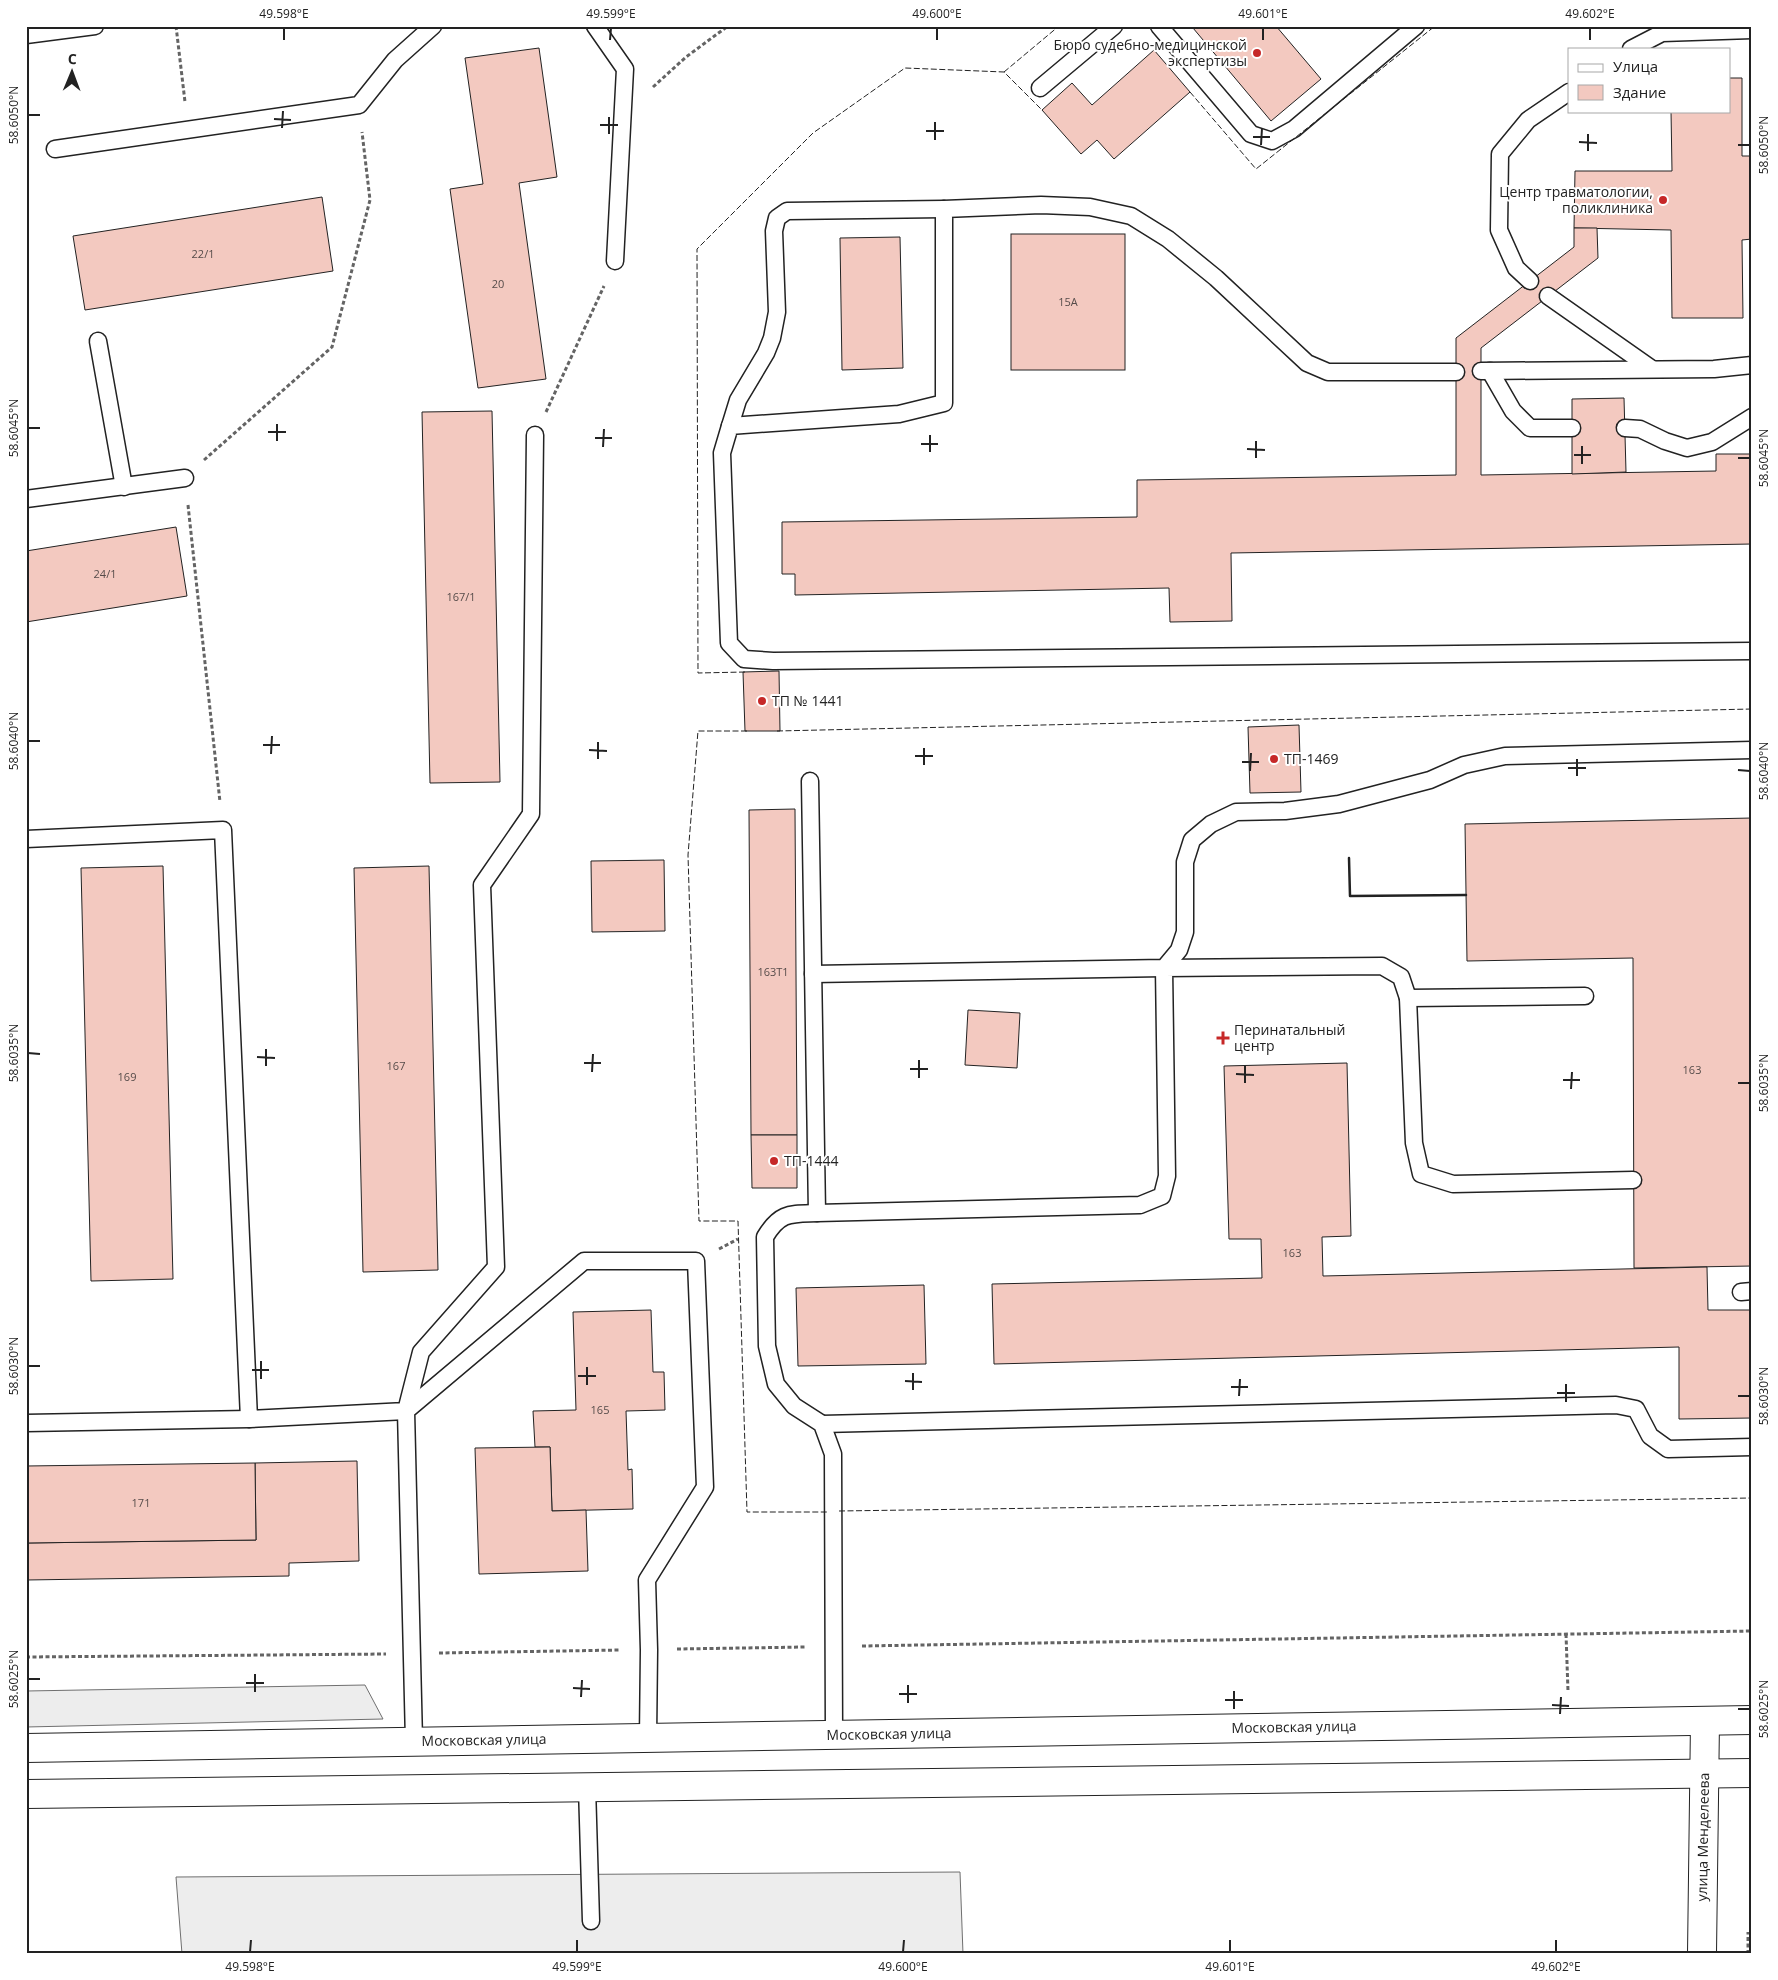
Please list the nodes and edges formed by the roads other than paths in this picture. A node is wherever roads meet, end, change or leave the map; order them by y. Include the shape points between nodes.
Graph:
1 (95, 26) edge
2 (433, 26) edge
3 (595, 26) edge
4 (1114, 26) edge
5 (1159, 26) edge
6 (1416, 26) edge
7 (1752, 30) edge
8 (26, 35) edge
9 (1633, 48) edge
10 (1040, 88) dead end
11 (1568, 93) edge
12 (55, 149) dead end
13 (944, 209) junction
14 (615, 260) road end
15 (1530, 281) dead end
16 (1548, 296) dead end
17 (98, 341) dead end
18 (1752, 366) edge
19 (1652, 369) junction
20 (1456, 372) dead end
21 (1752, 417) edge
22 (730, 426) junction
23 (1572, 428) dead end
24 (1625, 428) dead end
25 (535, 435) road end
26 (185, 478) road end
27 (124, 486) junction
28 (26, 500) edge
29 (1752, 651) edge
30 (1752, 750) edge
31 (810, 781) dead end
32 (26, 839) edge
33 (1164, 968) junction
34 (813, 974) junction
35 (1585, 996) dead end
36 (1408, 998) junction
37 (1633, 1180) dead end
38 (817, 1213) junction
39 (406, 1412) junction
40 (249, 1419) junction
41 (26, 1423) edge
42 (822, 1424) junction
43 (1752, 1447) edge
44 (1752, 1720) edge
45 (1704, 1721) junction
46 (834, 1735) junction
47 (648, 1738) junction
48 (414, 1741) junction
49 (26, 1748) edge
50 (1752, 1773) edge
51 (1704, 1774) junction
52 (587, 1787) junction
53 (26, 1794) edge
54 (591, 1921) dead end
55 (1702, 1954) edge

1 - 8 lane
2 - 12 lane via 395,60 359,105
3 - 14 lane via 626,69
4 - 10 lane
5 - 6 lane via 1251,134 1272,141 1294,128
7 - 9 lane via 1662,33
11 - 15 lane via 1528,120 1500,154 1499,230 1516,268
13 - 20 lane via 1041,205 1090,207 1132,216 1168,239 1216,278 1308,363 1328,372
13 - 22 lane via 786,211 777,218 774,231 777,312 772,338 738,400
13 - 22 lane via 944,403 898,414
16 - 19 lane
17 - 27 lane
18 - 19 lane
19 - 23 lane via 1485,371 1513,411 1530,428
21 - 24 lane via 1712,442 1687,448 1640,428
22 - 29 lane via 722,453 729,643 744,659
25 - 39 lane via 530,814 482,885 496,1267 421,1352
26 - 27 lane
27 - 28 lane
30 - 33 lane via 1505,756 1464,765 1430,780 1339,804 1285,811 1236,812 1211,824 1192,840 1185,862 1185,932 1179,950
31 - 34 lane
32 - 40 lane via 223,830
33 - 34 lane
33 - 36 lane via 1382,966 1400,977
33 - 38 lane via 1167,1176 1162,1196 1140,1205
34 - 38 lane
35 - 36 lane
36 - 37 lane via 1414,1143 1421,1174 1453,1184
38 - 42 lane via 790,1214 773,1223 765,1237 767,1346 776,1384 794,1406
39 - 40 lane
39 - 47 lane via 584,1261 696,1261 704,1487 647,1580
39 - 48 lane
40 - 41 lane
42 - 43 lane via 1616,1405 1636,1409 1650,1436 1668,1448
42 - 46 lane via 833,1454
44 - 45 main road, Московская улица
45 - 46 main road, Московская улица
45 - 51 main road, улица Менделеева
46 - 47 main road, Московская улица
47 - 48 main road, Московская улица
48 - 49 main road, Московская улица
50 - 51 main road
51 - 52 main road
51 - 55 main road, улица Менделеева
52 - 53 main road
52 - 54 lane

